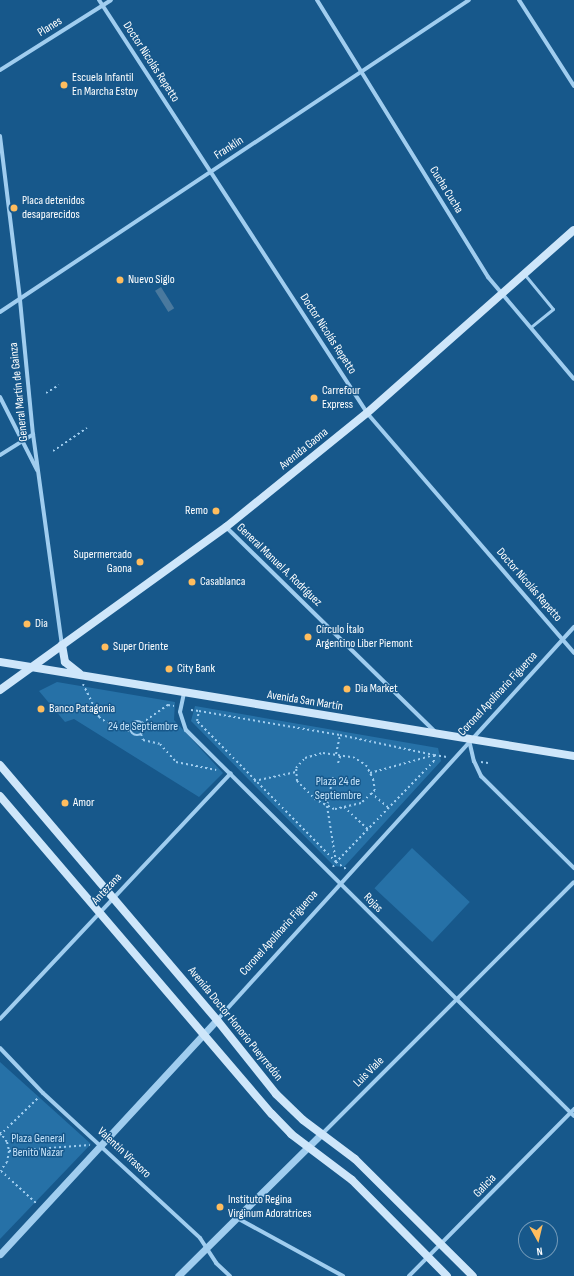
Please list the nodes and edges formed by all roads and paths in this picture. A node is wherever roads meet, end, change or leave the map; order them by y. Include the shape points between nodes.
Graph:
1 (98, 0) edge
2 (111, 0) edge
3 (317, 0) edge
4 (469, 0) edge
5 (518, 0) edge
6 (102, 6) junction
7 (0, 70) edge
8 (361, 74) junction
9 (574, 86) edge
10 (0, 136) edge
11 (211, 172) junction
12 (574, 230) edge
13 (524, 274) junction
14 (502, 293) junction
15 (20, 300) junction
16 (0, 312) edge
17 (531, 328) junction
18 (574, 379) edge
19 (59, 385) dead end
20 (46, 394) dead end
21 (0, 397) edge
22 (367, 413) junction
23 (88, 428) dead end
24 (33, 434) junction
25 (22, 441) junction
26 (53, 451) dead end
27 (0, 455) edge
28 (39, 474) junction
29 (226, 527) junction
30 (574, 627) edge
31 (563, 639) junction
32 (62, 645) junction
33 (574, 653) edge
34 (0, 662) edge
35 (33, 667) junction
36 (83, 676) junction
37 (83, 684) dead end
38 (0, 690) edge
39 (184, 693) junction
40 (178, 707) dead end
41 (191, 710) dead end
42 (199, 711) junction
43 (142, 724) junction
44 (130, 731) junction
45 (141, 734) junction
46 (340, 735) junction
47 (438, 735) junction
48 (469, 740) junction
49 (336, 754) junction
50 (341, 754) junction
51 (434, 756) junction
52 (574, 756) edge
53 (456, 758) junction
54 (474, 761) junction
55 (338, 763) dead end
56 (488, 763) dead end
57 (0, 765) edge
58 (296, 772) junction
59 (370, 773) junction
60 (231, 774) junction
61 (333, 777) dead end
62 (254, 781) junction
63 (371, 793) junction
64 (0, 796) edge
65 (327, 806) junction
66 (344, 807) junction
67 (389, 808) junction
68 (368, 829) junction
69 (336, 862) junction
70 (574, 868) edge
71 (350, 871) junction
72 (329, 873) junction
73 (574, 882) edge
74 (338, 883) junction
75 (113, 897) junction
76 (99, 912) junction
77 (457, 1000) junction
78 (0, 1019) edge
79 (217, 1020) junction
80 (204, 1034) junction
81 (0, 1048) edge
82 (42, 1093) junction
83 (573, 1112) edge
84 (1, 1133) edge
85 (321, 1134) junction
86 (101, 1145) junction
87 (309, 1148) junction
88 (9, 1151) junction
89 (1, 1171) edge
90 (42, 1209) junction
91 (237, 1218) junction
92 (441, 1244) junction
93 (206, 1248) junction
94 (0, 1254) edge
95 (428, 1257) junction
96 (178, 1276) edge
97 (230, 1276) edge
98 (343, 1276) edge
99 (409, 1276) edge
100 (447, 1276) edge
101 (473, 1276) edge

1 - 6 street, Doctor Nicolás Repetto
2 - 6 street, Planes
3 - 8 street, Cucha Cucha
4 - 8 street, Franklin
5 - 9 street
6 - 7 street, Planes
6 - 11 street, Doctor Nicolás Repetto
8 - 11 street, Franklin
8 - 14 street, Cucha Cucha via 488,277
10 - 15 street, General Martín de Gainza
11 - 15 street, Franklin
11 - 22 street, Doctor Nicolás Repetto
12 - 13 main road, Avenida Gaona
13 - 14 main road, Avenida Gaona
13 - 17 lane via 553,309
14 - 17 street, Cucha Cucha
14 - 22 main road, Avenida Gaona
15 - 16 street, Franklin
15 - 24 street, General Martín de Gainza
17 - 18 street, Cucha Cucha
19 - 20 path
21 - 25 street
22 - 29 main road, Avenida Gaona
22 - 31 street, Doctor Nicolás Repetto
23 - 26 path
24 - 25 street
24 - 28 street, General Martín de Gainza
25 - 27 street
25 - 28 street
28 - 32 street, General Martín de Gainza
29 - 32 main road, Avenida Gaona
29 - 47 street, General Manuel A. Rodríguez
30 - 31 street, Coronel Apolinario Figueroa
31 - 33 street, Doctor Nicolás Repetto
31 - 48 street, Coronel Apolinario Figueroa
32 - 35 main road, Avenida Gaona
32 - 36 main road via 68,666
34 - 35 main road
35 - 36 main road, Avenida San Martín
35 - 38 main road, Avenida Gaona
36 - 39 main road, Avenida San Martín
37 - 44 path via 99,717 113,726
39 - 47 main road, Avenida San Martín
39 - 60 street, Rojas via 180,712 186,730
40 - 43 path via 168,705
41 - 42 path
42 - 46 path
42 - 62 path via 197,721
43 - 44 path via 133,722
43 - 45 path via 144,729
44 - 45 path via 135,735
45 - 60 path via 143,740 160,744 176,762
46 - 49 path
46 - 51 path
47 - 48 main road, Avenida San Martín
48 - 52 main road, Avenida San Martín
48 - 53 street, Coronel Apolinario Figueroa
48 - 54 street
49 - 50 path
49 - 58 path via 323,753 305,758 296,768
50 - 55 path
50 - 59 path via 354,757 366,765
51 - 53 path
51 - 59 path
51 - 67 path via 434,761
53 - 71 street, Coronel Apolinario Figueroa
54 - 56 path
54 - 70 street via 481,776
57 - 75 main road, Avenida Doctor Honorio Pueyrredón
58 - 62 path
58 - 65 path via 297,781 302,787
59 - 63 path via 375,790
60 - 72 street, Rojas
60 - 75 street, Antezana
61 - 65 path
62 - 69 path
63 - 66 path via 361,803
63 - 67 path
64 - 76 main road
65 - 66 path via 334,809
65 - 69 path
66 - 68 path
67 - 68 path
68 - 69 path
69 - 71 path
69 - 72 path
71 - 74 street, Coronel Apolinario Figueroa
72 - 74 street, Rojas
73 - 77 street, Luis Viale
74 - 77 street, Rojas
74 - 79 street, Coronel Apolinario Figueroa
75 - 76 street, Antezana
75 - 79 main road, Avenida Doctor Honorio Pueyrredón
76 - 78 street, Antezana
76 - 80 main road
77 - 83 street, Rojas
77 - 85 street, Luis Viale
79 - 80 street, Coronel Apolinario Figueroa
79 - 85 main road, Avenida Doctor Honorio Pueyrredón via 276,1094
80 - 86 street, Coronel Apolinario Figueroa
80 - 87 main road via 272,1114
81 - 82 street, Valentín Virasoro
82 - 84 path
82 - 86 street, Valentín Virasoro
83 - 92 street, Galicia
84 - 88 path
85 - 87 street, Luis Viale
85 - 92 main road, Avenida Doctor Honorio Pueyrredón via 360,1164
86 - 88 path
86 - 90 street, Coronel Apolinario Figueroa
86 - 93 street, Valentín Virasoro via 200,1238
87 - 91 street, Luis Viale
87 - 95 main road via 352,1180
88 - 89 path via 7,1162
89 - 90 path
90 - 94 street, Coronel Apolinario Figueroa
91 - 93 street, Luis Viale
91 - 98 street
92 - 95 street, Galicia
92 - 101 main road, Avenida Doctor Honorio Pueyrredón
93 - 96 street, Luis Viale
93 - 97 street, Valentín Virasoro
95 - 99 street, Galicia
95 - 100 main road

